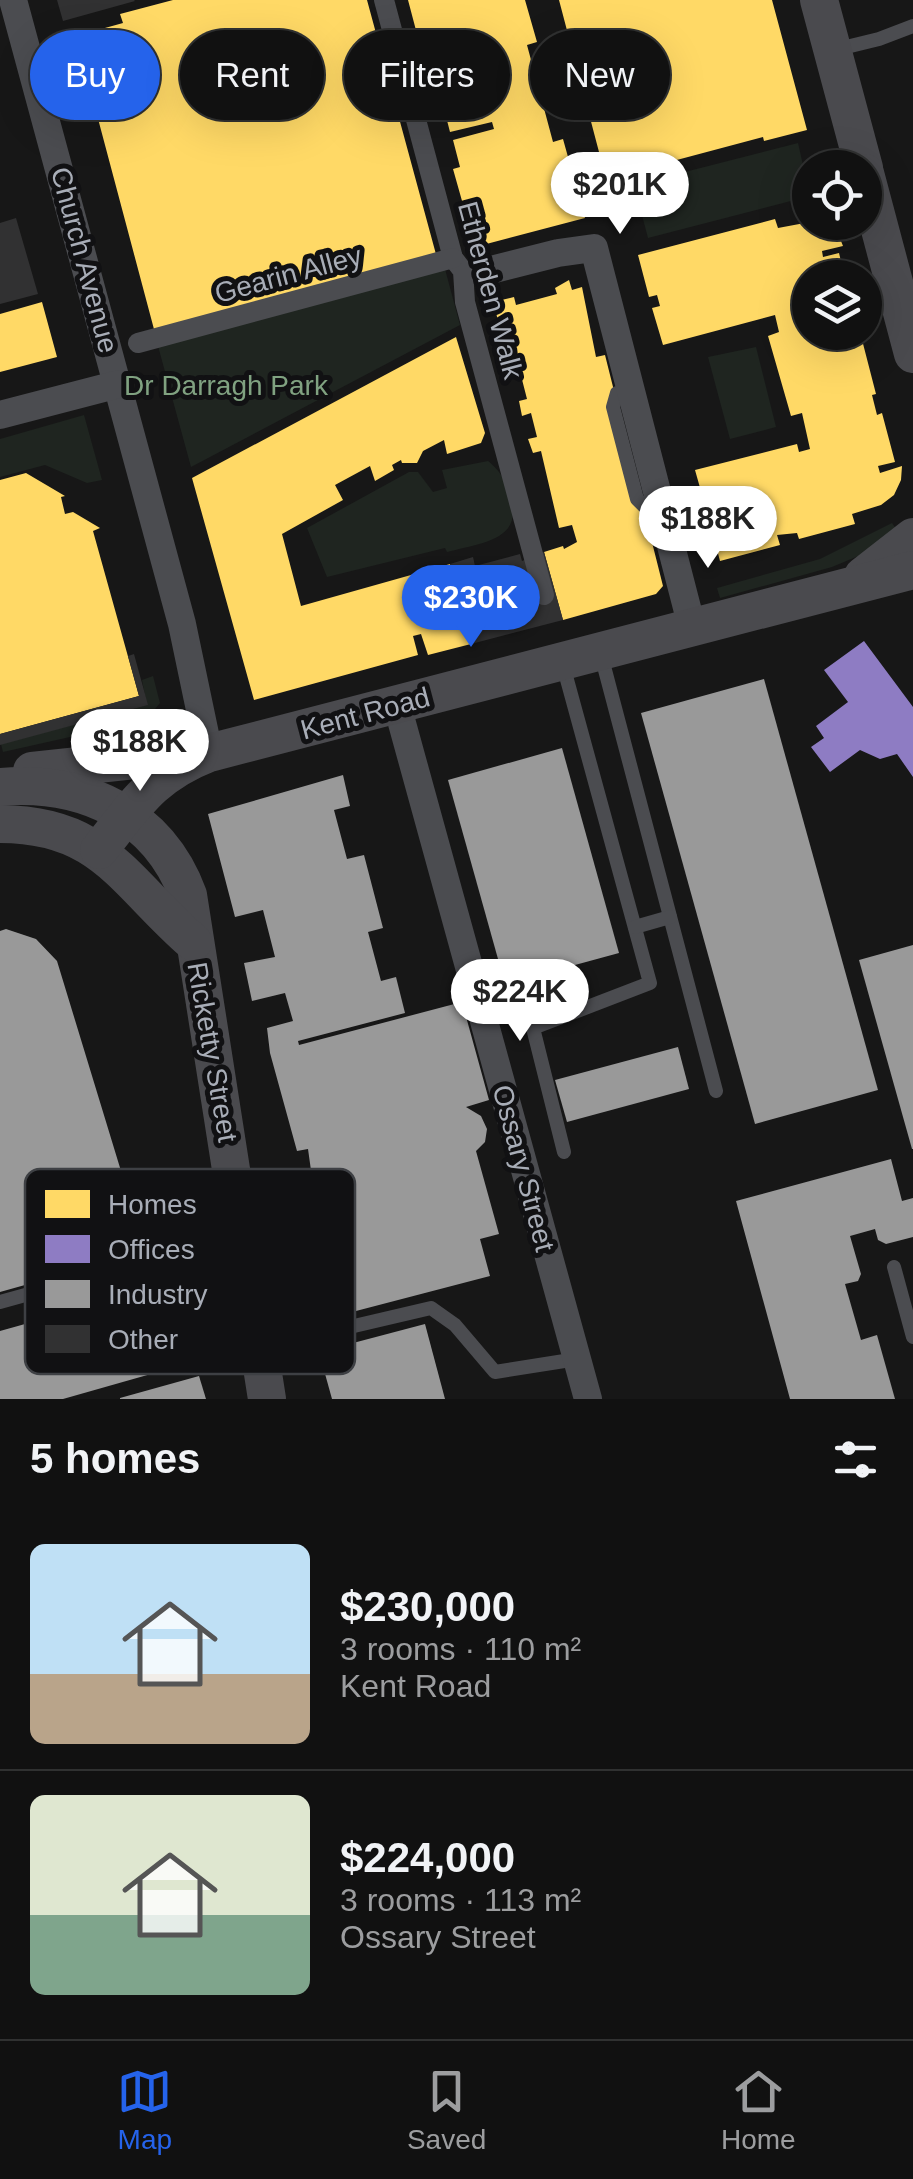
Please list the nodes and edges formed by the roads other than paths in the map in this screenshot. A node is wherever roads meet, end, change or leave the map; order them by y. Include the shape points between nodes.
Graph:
1 (13, 0) edge
2 (384, 0) edge
3 (820, 0) edge
4 (913, 26) edge
5 (833, 50) junction
6 (859, 150) edge
7 (882, 222) edge
8 (453, 258) junction
9 (488, 271) dead end
10 (904, 285) edge
11 (138, 343) dead end
12 (913, 354) edge
13 (119, 384) junction
14 (0, 414) edge
15 (913, 537) edge
16 (913, 570) edge
17 (849, 587) junction
18 (544, 595) dead end
19 (692, 627) junction
20 (600, 650) junction
21 (562, 661) junction
22 (398, 705) junction
23 (209, 753) junction
24 (0, 784) edge
25 (126, 816) junction
26 (0, 824) edge
27 (99, 850) junction
28 (670, 917) junction
29 (635, 928) junction
30 (194, 942) junction
31 (716, 1091) dead end
32 (564, 1152) dead end
33 (230, 1169) edge
34 (894, 1267) dead end
35 (25, 1295) edge
36 (0, 1302) edge
37 (355, 1326) edge
38 (913, 1337) edge
39 (577, 1359) junction
40 (263, 1374) edge
41 (267, 1399) edge
42 (588, 1399) edge

1 - 13 street, Church Avenue
2 - 8 street, Etherden Walk
3 - 5 main road
4 - 5 lane
5 - 6 main road
7 - 10 main road
8 - 11 street, Gearin Alley
8 - 18 street, Etherden Walk via 463,271 465,302
9 - 19 street via 594,248
10 - 12 main road
13 - 14 street
13 - 23 street, Church Avenue
15 - 17 main road
16 - 17 main road, Kent Road
17 - 19 main road, Kent Road
19 - 20 main road, Kent Road
20 - 21 main road, Kent Road
20 - 28 lane
21 - 22 main road, Kent Road
21 - 29 lane
22 - 23 main road, Kent Road
22 - 39 street, Ossary Street
23 - 24 main road via 47,768
23 - 25 main road, Kent Road via 161,777
24 - 25 main road via 72,790
25 - 27 main road, Kent Road
25 - 30 main road, Ricketty Street via 160,842 180,874
26 - 27 main road via 59,830
27 - 30 main road, Ricketty Street
28 - 29 lane
28 - 31 lane
29 - 32 lane via 650,984 533,1028
30 - 33 main road, Ricketty Street
34 - 38 lane
35 - 36 lane
37 - 39 lane via 431,1308 456,1325 495,1372
39 - 42 street, Ossary Street
40 - 41 main road, Ricketty Street

